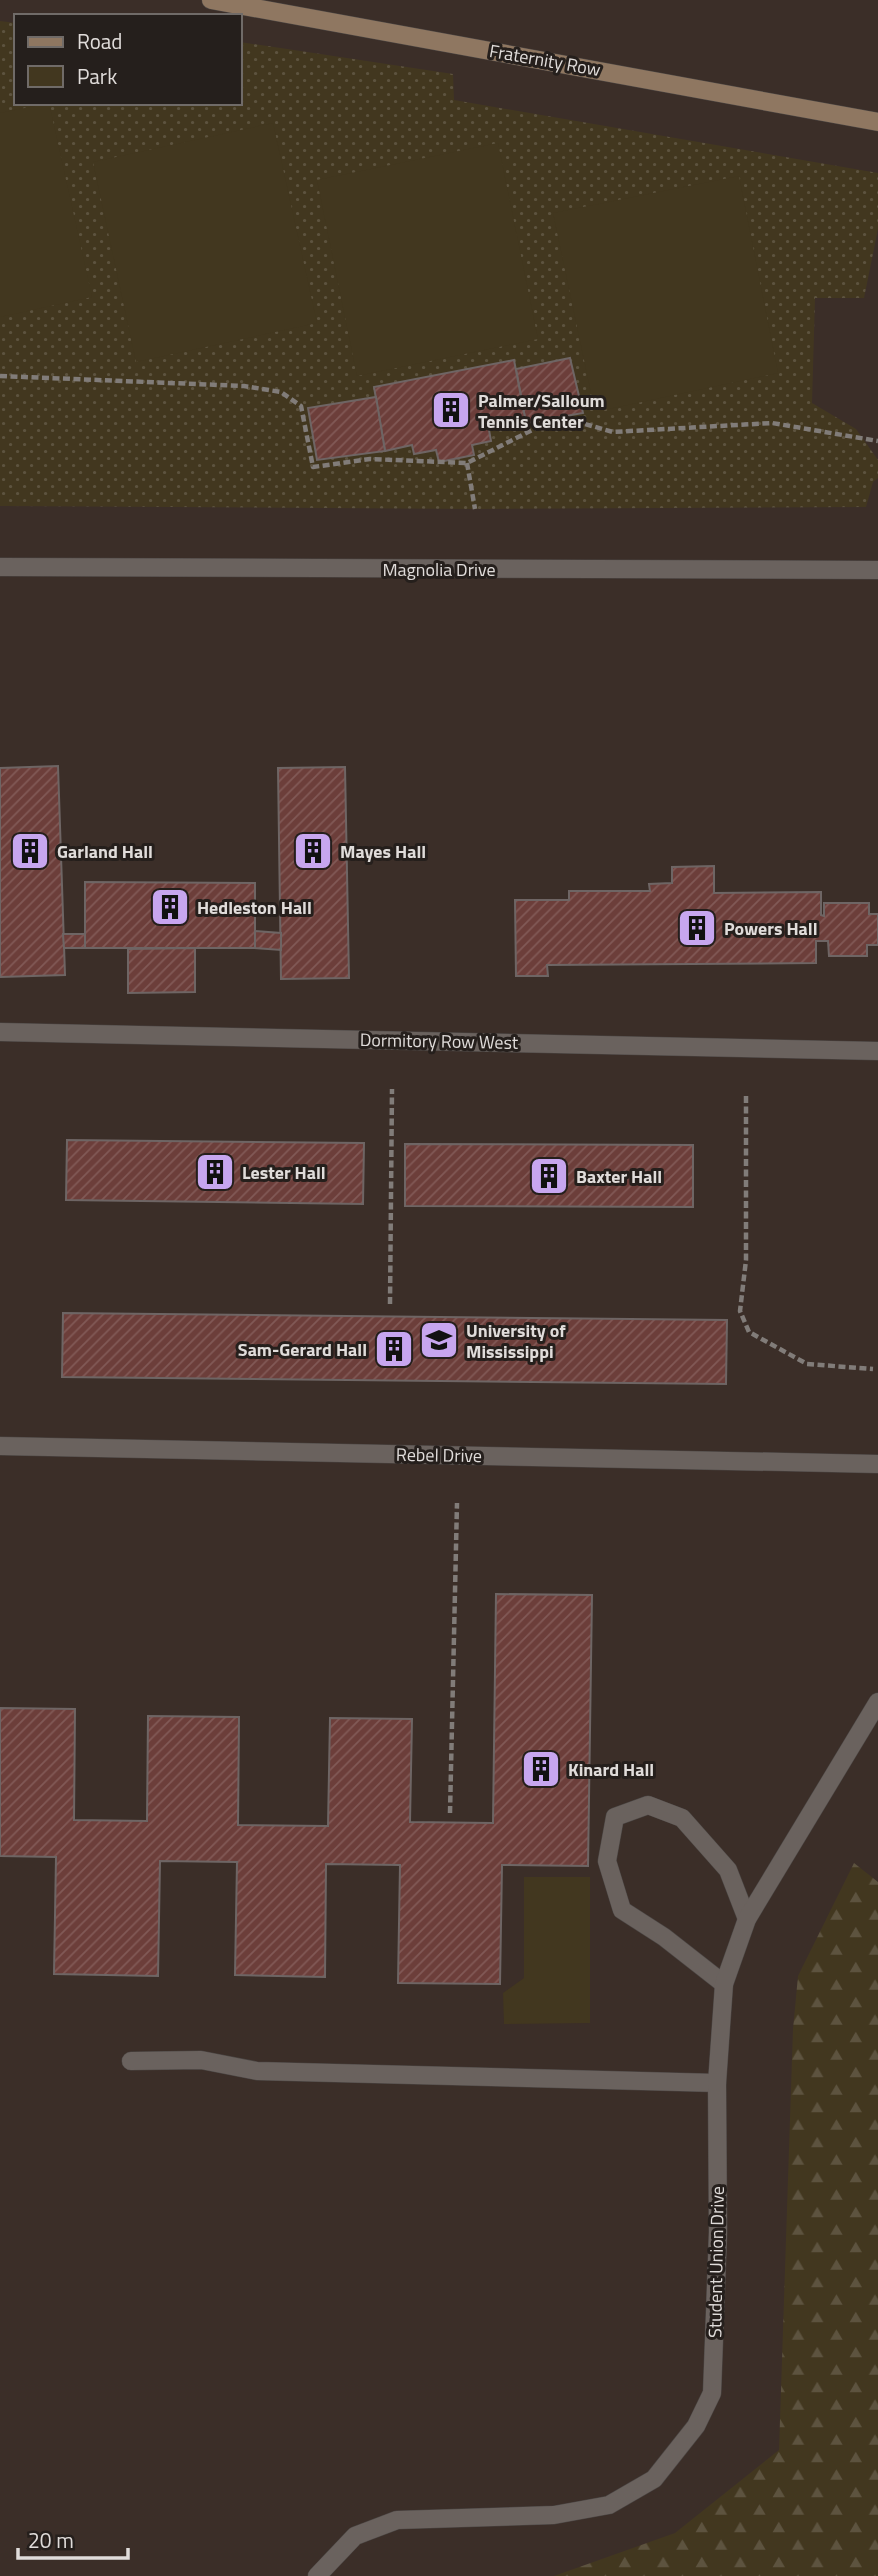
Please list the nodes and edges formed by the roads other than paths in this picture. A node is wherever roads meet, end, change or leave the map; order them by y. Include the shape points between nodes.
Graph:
1 (211, 0) edge
2 (301, 8) edge
3 (878, 122) edge
4 (0, 567) edge
5 (878, 570) edge
6 (0, 1032) edge
7 (878, 1051) edge
8 (0, 1446) edge
9 (878, 1464) edge
10 (878, 1702) edge
11 (747, 1919) junction
12 (724, 1984) junction
13 (131, 2062) dead end
14 (717, 2083) junction
15 (317, 2576) edge

1 - 2 street, Fraternity Row
2 - 3 street, Fraternity Row
4 - 5 street, Magnolia Drive
6 - 7 street, Dormitory Row West
8 - 9 street, Rebel Drive
10 - 11 street, Student Union Drive
11 - 12 street, Student Union Drive
11 - 12 street via 728,1870 682,1818 648,1805 615,1817 607,1861 622,1910
12 - 14 street, Student Union Drive
13 - 14 street via 201,2060 257,2071
14 - 15 street, Student Union Drive via 712,2393 696,2426 654,2479 609,2505 554,2515 397,2520 355,2536

